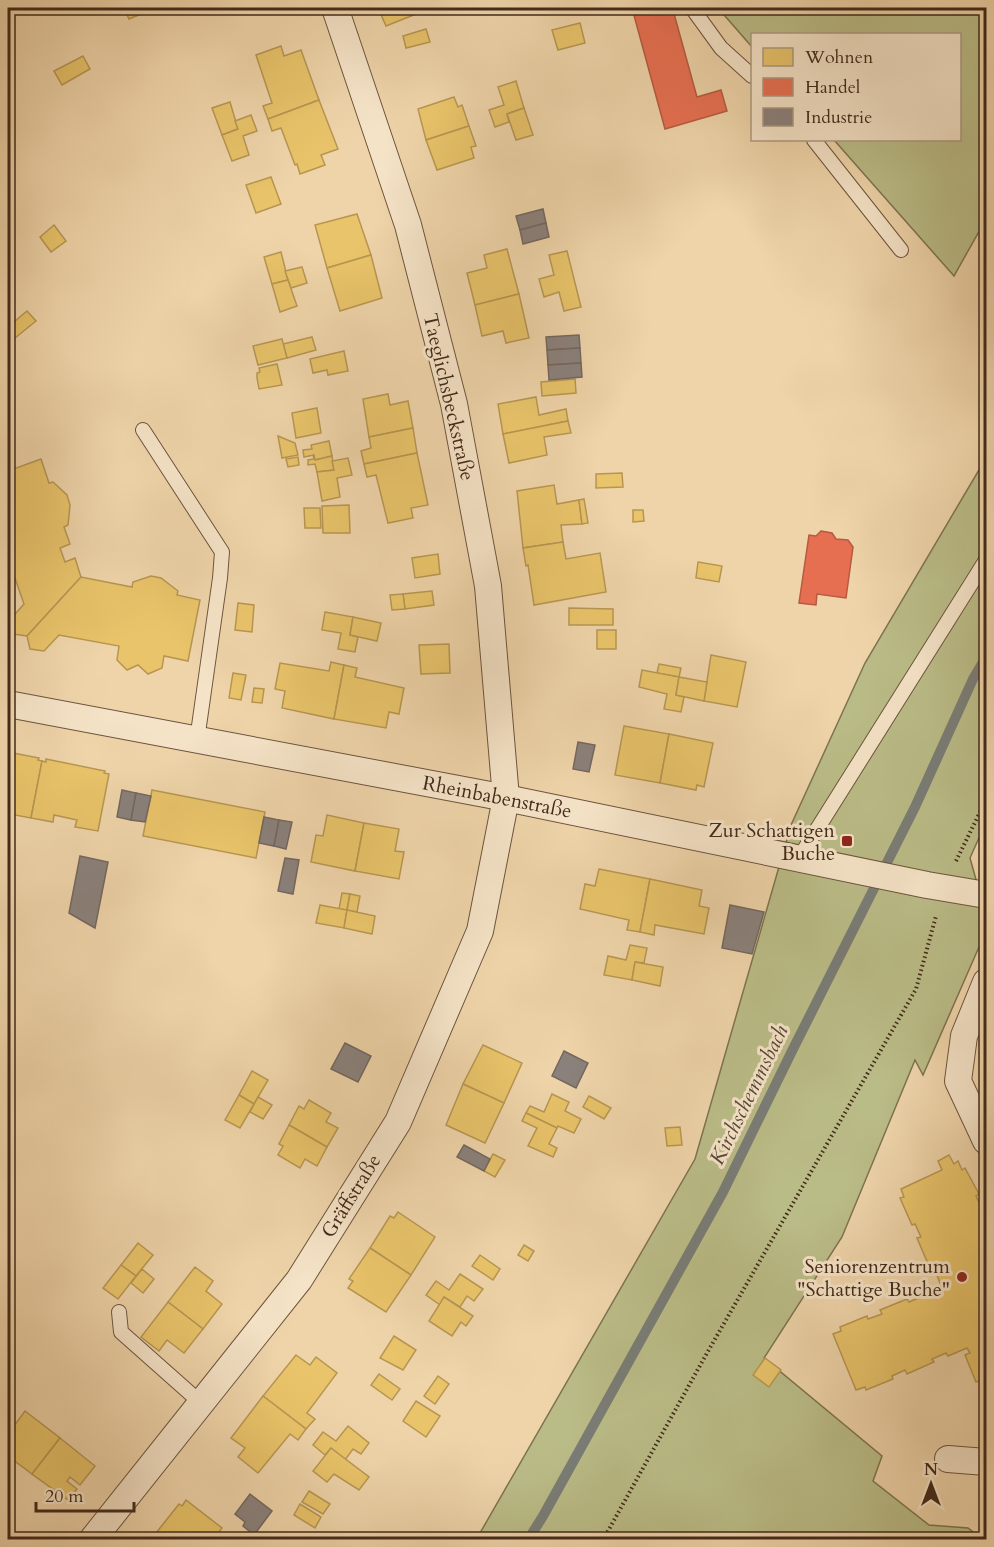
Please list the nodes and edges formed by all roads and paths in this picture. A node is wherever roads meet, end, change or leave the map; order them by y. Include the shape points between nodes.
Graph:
1 (335, 8) edge
2 (692, 8) edge
3 (751, 74) edge
4 (815, 141) edge
5 (900, 250) dead end
6 (143, 430) dead end
7 (987, 560) edge
8 (8, 704) edge
9 (196, 740) junction
10 (506, 798) junction
11 (987, 800) edge
12 (799, 858) junction
13 (935, 887) junction
14 (987, 895) edge
15 (987, 982) edge
16 (987, 1141) edge
17 (119, 1312) dead end
18 (201, 1403) junction
19 (948, 1459) dead end
20 (987, 1462) edge
21 (92, 1539) edge
22 (603, 1539) edge

1 - 10 street, Taeglichsbeckstraße via 408,225 454,404 488,586
2 - 3 lane via 721,48
4 - 5 lane
6 - 9 lane via 222,552
7 - 12 lane
8 - 9 street, Rheinbabenstraße
9 - 10 street, Rheinbabenstraße
10 - 12 street, Rheinbabenstraße
10 - 18 street, Gräffstraße via 480,931 398,1122 299,1280
11 - 13 path
12 - 13 street, Rheinbabenstraße
13 - 14 street, Rheinbabenstraße
13 - 22 path via 916,989
15 - 16 street via 964,1036 958,1081
17 - 18 lane via 121,1332
18 - 21 street, Gräffstraße
19 - 20 street

